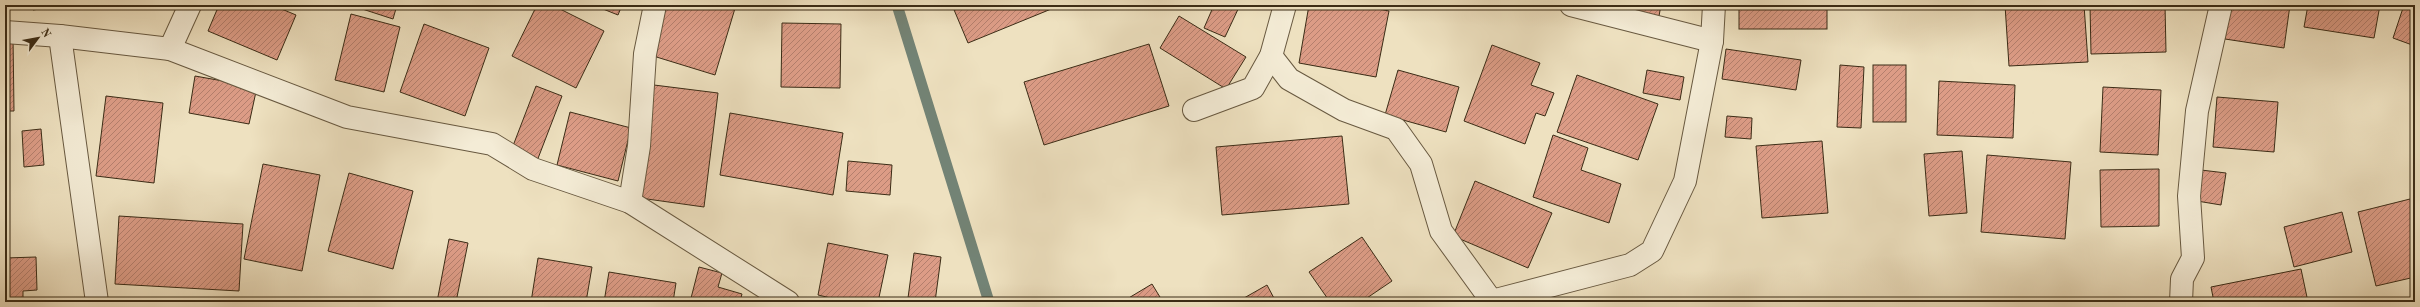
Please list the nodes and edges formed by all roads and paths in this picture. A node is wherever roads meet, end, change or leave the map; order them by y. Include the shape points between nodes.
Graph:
1 (190, 5) edge
2 (655, 5) edge
3 (1285, 5) edge
4 (1571, 5) edge
5 (1714, 5) edge
6 (2221, 5) edge
7 (5, 32) edge
8 (60, 36) junction
9 (1712, 41) junction
10 (170, 49) junction
11 (1271, 56) junction
12 (1194, 110) dead end
13 (630, 202) junction
14 (1490, 301) edge
15 (97, 302) edge
16 (788, 302) edge
17 (2181, 302) edge

1 - 10 street
2 - 13 street via 645,54 639,146
3 - 11 street
4 - 9 street
5 - 9 street
6 - 17 street via 2197,111 2189,196 2193,258 2182,279
7 - 8 street
8 - 10 street
8 - 15 street
9 - 14 street via 1685,181 1652,251 1630,265
10 - 13 street via 347,117 492,144 533,169
11 - 12 street via 1253,88
11 - 14 street via 1289,79 1344,110 1396,129 1421,164 1440,231
13 - 16 street

